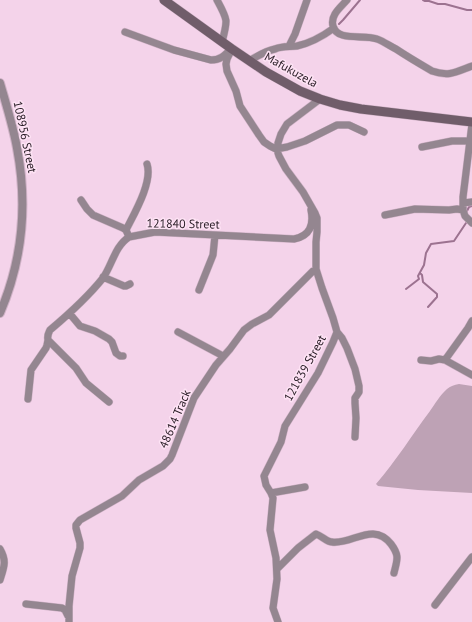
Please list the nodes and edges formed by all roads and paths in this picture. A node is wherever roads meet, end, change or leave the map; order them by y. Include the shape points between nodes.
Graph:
1 (164, 0) edge
2 (217, 0) edge
3 (307, 0) edge
4 (347, 0) edge
5 (334, 28) junction
6 (124, 32) dead end
7 (222, 42) junction
8 (289, 46) junction
9 (232, 49) junction
10 (249, 61) junction
11 (472, 66) edge
12 (0, 82) edge
13 (320, 99) junction
14 (472, 123) edge
15 (364, 132) dead end
16 (471, 140) edge
17 (422, 147) dead end
18 (277, 148) junction
19 (147, 164) dead end
20 (81, 200) dead end
21 (472, 202) edge
22 (310, 204) junction
23 (463, 206) junction
24 (385, 215) dead end
25 (472, 223) edge
26 (127, 234) junction
27 (215, 235) junction
28 (316, 269) junction
29 (103, 277) junction
30 (130, 284) dead end
31 (199, 290) dead end
32 (0, 313) edge
33 (70, 314) junction
34 (471, 326) edge
35 (178, 332) dead end
36 (336, 332) junction
37 (48, 340) junction
38 (123, 356) dead end
39 (222, 356) junction
40 (421, 360) dead end
41 (445, 360) junction
42 (472, 375) edge
43 (28, 398) dead end
44 (109, 402) dead end
45 (355, 438) dead end
46 (305, 487) dead end
47 (271, 493) junction
48 (0, 549) edge
49 (472, 558) edge
50 (277, 569) junction
51 (394, 574) dead end
52 (0, 580) edge
53 (26, 604) dead end
54 (435, 605) dead end
55 (68, 619) edge
56 (278, 622) edge

1 - 7 main road, Mafukuzela
2 - 7 street via 226,19
3 - 8 street
4 - 5 street via 334,15
5 - 8 street via 314,40 298,46
5 - 11 street via 341,35 377,39 441,74 450,74
6 - 9 street via 211,60 220,59
7 - 9 main road, Mafukuzela
8 - 10 street via 274,49
9 - 10 main road, Mafukuzela
9 - 18 street via 226,64 240,106 264,142
10 - 13 main road, Mafukuzela via 300,91
12 - 32 street, 108956 Street via 17,146 23,201 20,247
13 - 14 main road, Mafukuzela via 361,109
13 - 18 street via 287,124
14 - 16 street
15 - 18 street via 349,125 337,125 287,147
16 - 17 street
16 - 23 street
18 - 22 street, 121839 Street via 282,162
19 - 26 street via 149,176
20 - 26 street via 93,215 123,228
21 - 23 street
22 - 27 street, 121840 Street via 311,226 302,237 278,239
22 - 28 street, 121839 Street via 318,223
23 - 24 street via 449,210 415,209
23 - 25 street via 465,216
26 - 27 street, 121840 Street via 155,232
26 - 29 street
27 - 31 street via 213,255
28 - 36 street, 121839 Street via 334,318
28 - 39 street, 48614 Track via 269,315 244,330
29 - 30 street via 124,286
29 - 33 street
33 - 37 street via 50,330
33 - 38 street via 80,326 109,339 116,353
34 - 41 street
35 - 39 street
36 - 45 street via 347,348 359,386 355,398
36 - 47 street, 121839 Street via 318,373 285,426 281,442 264,476
37 - 43 street via 46,348 31,370
37 - 44 street via 76,368 86,383
39 - 55 street, 48614 Track via 194,398 170,459 159,469 139,480 117,500 80,520 76,525 80,543 72,576
40 - 41 street
41 - 42 street
46 - 47 street
47 - 50 street, 121839 Street via 273,503 270,530
48 - 52 street via 5,563
49 - 54 street
50 - 51 street via 316,534 331,542 374,534 388,541 394,548 398,557
50 - 56 street, 121839 Street via 273,608
53 - 55 street via 62,608

